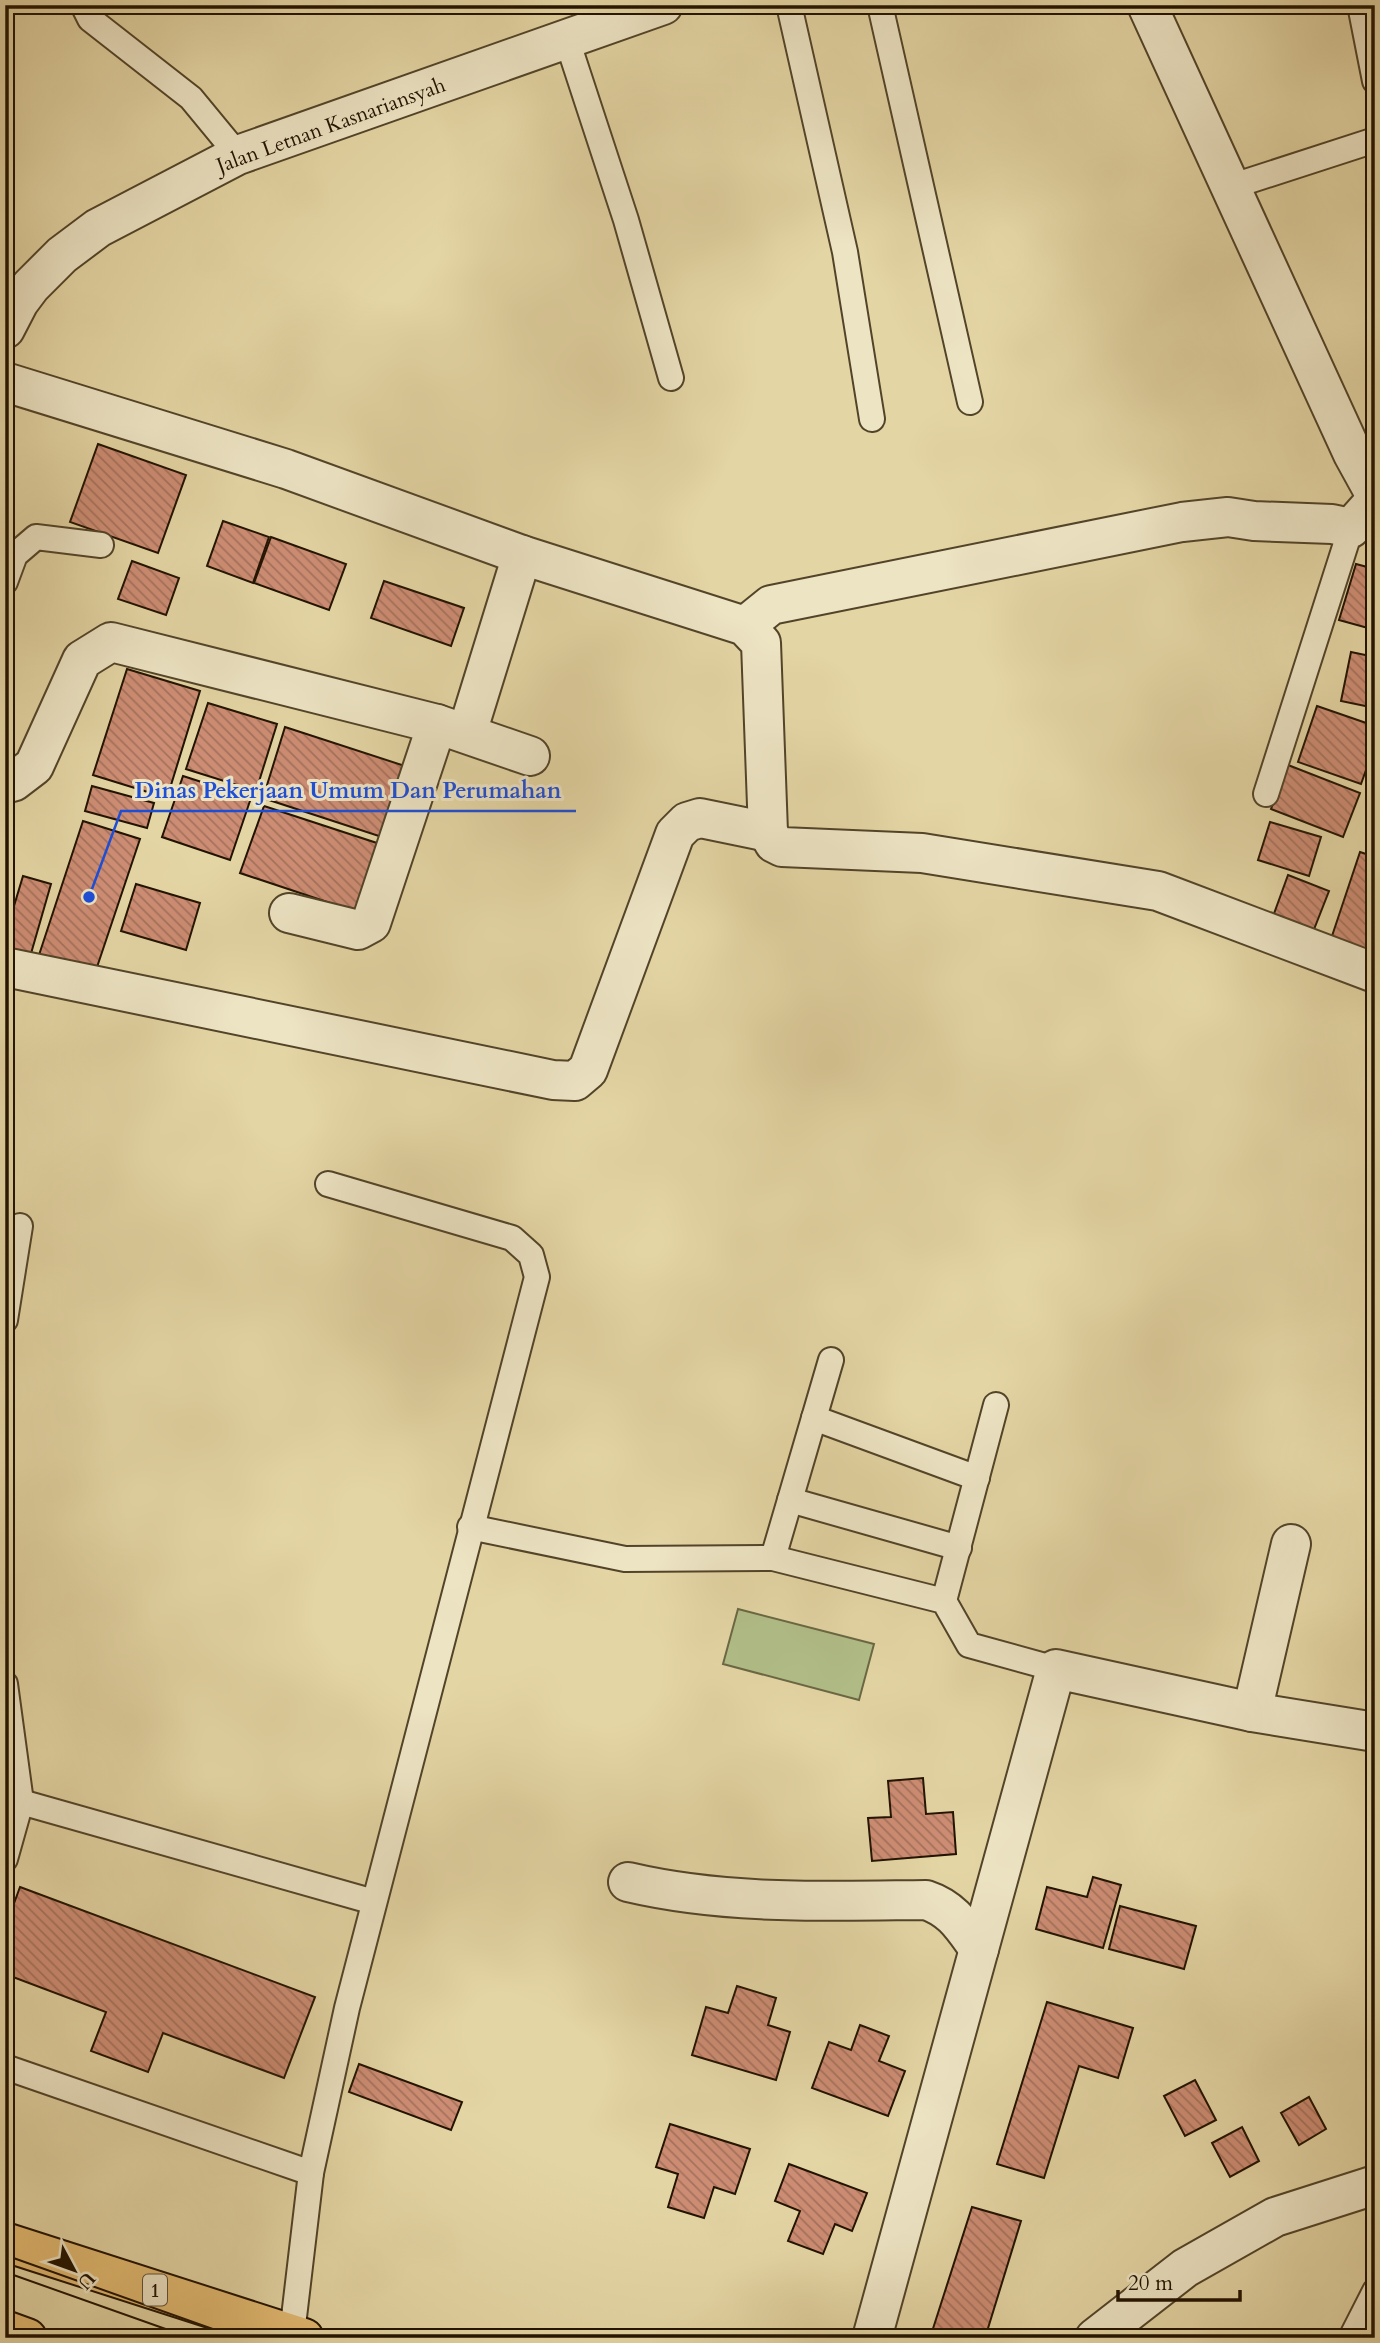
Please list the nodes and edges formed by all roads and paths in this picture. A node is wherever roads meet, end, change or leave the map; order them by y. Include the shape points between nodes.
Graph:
1 (83, 5) edge
2 (663, 5) edge
3 (789, 5) edge
4 (880, 5) edge
5 (1147, 5) edge
6 (1360, 5) edge
7 (567, 40) junction
8 (1375, 81) edge
9 (1374, 147) edge
10 (238, 155) junction
11 (1230, 187) junction
12 (5, 328) edge
13 (671, 378) dead end
14 (5, 382) edge
15 (970, 402) dead end
16 (872, 419) dead end
17 (1375, 494) edge
18 (1363, 515) edge
19 (101, 545) dead end
20 (522, 555) junction
21 (5, 582) edge
22 (745, 626) junction
23 (452, 729) junction
24 (530, 756) dead end
25 (5, 783) edge
26 (1266, 794) dead end
27 (768, 832) junction
28 (289, 913) dead end
29 (5, 967) edge
30 (1375, 973) edge
31 (328, 1184) dead end
32 (20, 1226) dead end
33 (5, 1320) edge
34 (831, 1360) dead end
35 (996, 1405) dead end
36 (814, 1418) junction
37 (977, 1478) junction
38 (790, 1500) junction
39 (470, 1527) junction
40 (1291, 1544) dead end
41 (959, 1548) junction
42 (773, 1558) junction
43 (944, 1601) junction
44 (1056, 1669) junction
45 (5, 1684) edge
46 (1252, 1712) junction
47 (1375, 1732) edge
48 (20, 1802) junction
49 (5, 1859) edge
50 (628, 1882) dead end
51 (374, 1902) junction
52 (979, 1949) junction
53 (5, 2067) edge
54 (312, 2173) junction
55 (1375, 2185) edge
56 (5, 2242) edge
57 (1375, 2291) edge
58 (5, 2330) edge
59 (298, 2336) edge
60 (27, 2338) edge
61 (872, 2338) edge
62 (1095, 2338) edge
63 (1352, 2338) edge

1 - 10 lane via 90,19 191,98
2 - 7 street, Jalan Letnan Kasnariansyah
3 - 16 lane via 845,252
4 - 15 lane
5 - 11 street
6 - 8 lane
7 - 10 street, Jalan Letnan Kasnariansyah
7 - 13 lane
9 - 11 lane
10 - 12 street, Jalan Letnan Kasnariansyah via 98,228 31,286
11 - 17 street
14 - 20 street via 286,469
18 - 22 street via 1332,524 1228,517 1182,522 771,605
18 - 26 lane
19 - 21 lane via 36,537 15,555
20 - 22 street
20 - 23 street
22 - 27 street via 761,643
23 - 24 street
23 - 25 street via 111,642 82,660 34,766
23 - 28 street via 371,923 358,930
27 - 29 street via 700,818 687,822 675,834 588,1070 575,1081
27 - 30 street via 782,848 922,853 1158,891
31 - 39 lane via 512,1238 535,1262 537,1277
32 - 33 lane
34 - 36 lane
35 - 37 lane
36 - 37 lane
36 - 38 lane
37 - 41 lane
38 - 41 lane
38 - 42 lane
39 - 42 lane via 625,1559
39 - 51 lane
40 - 46 street
41 - 43 lane
42 - 43 lane
43 - 44 lane via 969,1645
44 - 46 street
44 - 52 street
45 - 48 lane
46 - 47 street
48 - 49 lane
48 - 51 lane
50 - 52 street via 674,1893 736,1899 926,1900 955,1916
51 - 54 lane
52 - 61 street
53 - 54 lane
54 - 59 lane
55 - 62 street via 1275,2217 1185,2268
56 - 59 highway, 1
57 - 63 lane
58 - 60 highway

